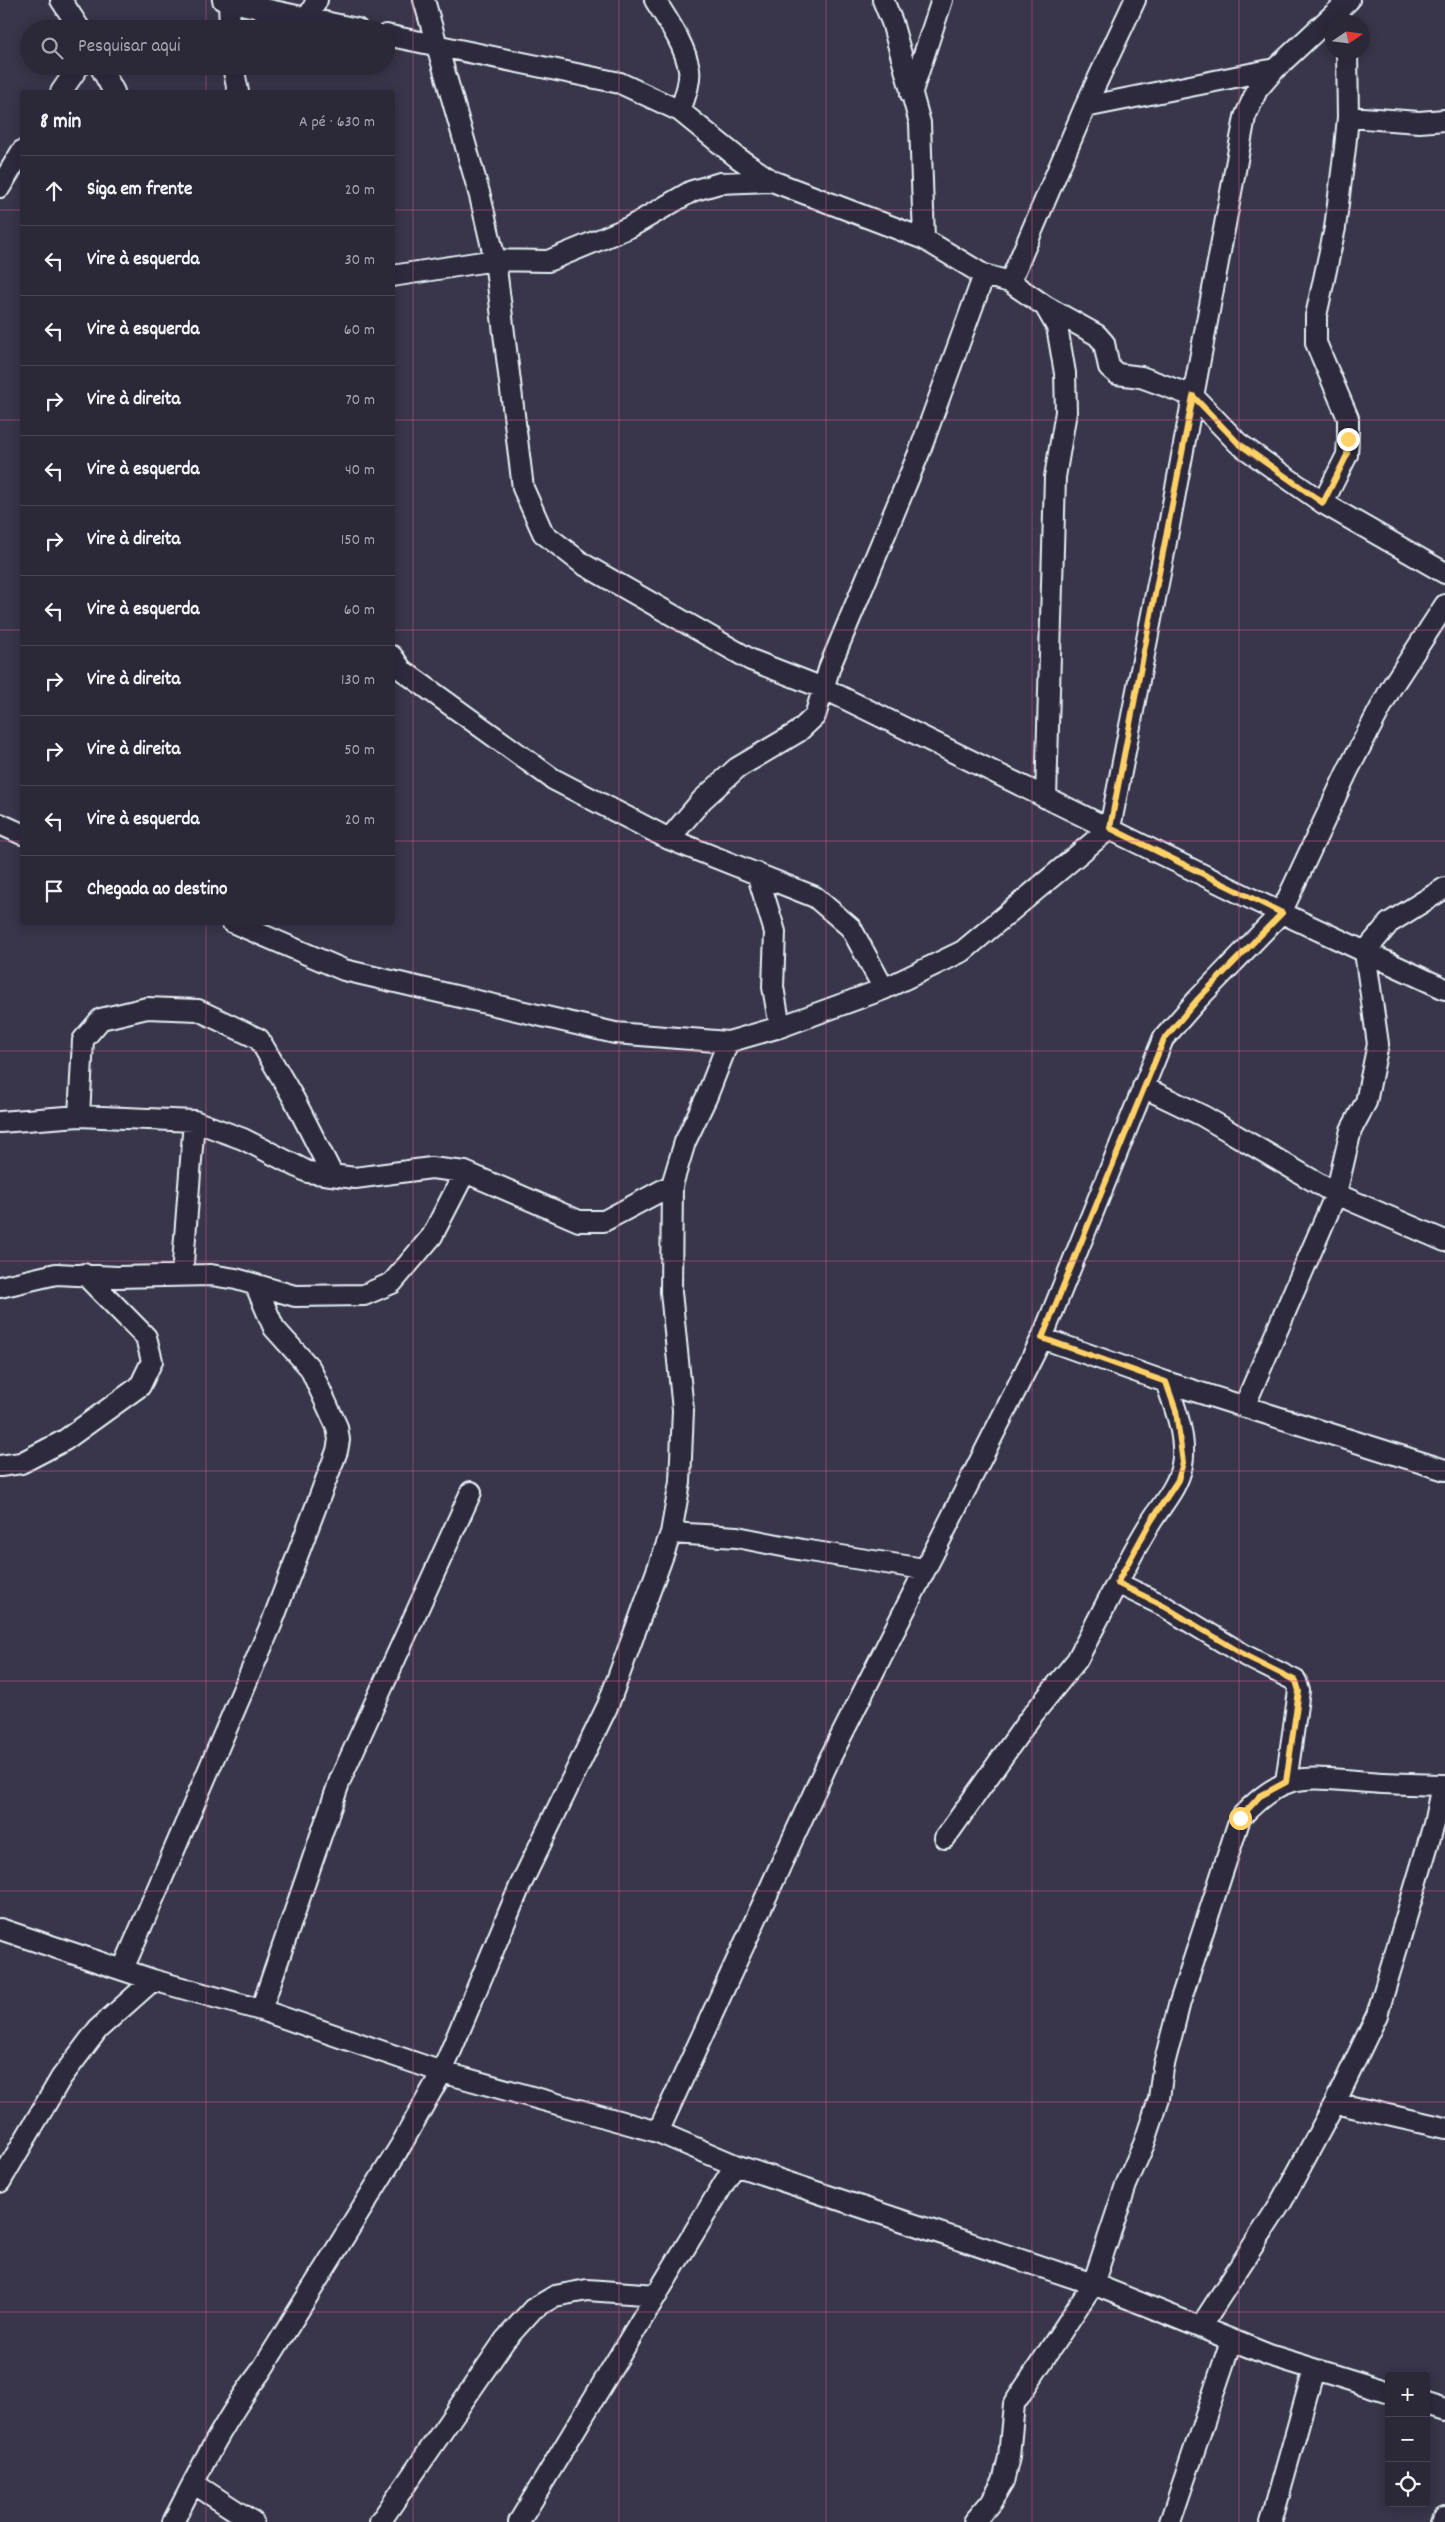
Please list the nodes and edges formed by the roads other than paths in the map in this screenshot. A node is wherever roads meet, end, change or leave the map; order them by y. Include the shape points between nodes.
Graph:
1 (61, 0) edge
2 (317, 0) edge
3 (424, 0) edge
4 (655, 0) edge
5 (883, 0) edge
6 (942, 0) edge
7 (1135, 0) edge
8 (226, 2) edge
9 (1347, 9) edge
10 (308, 18) junction
11 (74, 20) edge
12 (229, 20) edge
13 (317, 20) edge
14 (395, 37) edge
15 (437, 47) junction
16 (1346, 60) edge
17 (1275, 70) junction
18 (72, 75) edge
19 (105, 75) edge
20 (234, 75) edge
21 (62, 90) edge
22 (113, 90) edge
23 (238, 90) edge
24 (910, 94) junction
25 (1085, 107) junction
26 (680, 111) junction
27 (1348, 117) junction
28 (1445, 120) edge
29 (20, 154) edge
30 (772, 181) junction
31 (0, 187) edge
32 (924, 239) junction
33 (495, 260) junction
34 (984, 275) junction
35 (395, 276) edge
36 (1010, 282) junction
37 (1045, 306) junction
38 (1193, 396) junction
39 (1323, 503) junction
40 (1445, 573) edge
41 (1445, 605) edge
42 (395, 660) edge
43 (823, 688) junction
44 (1046, 798) junction
45 (0, 824) edge
46 (1110, 828) junction
47 (20, 833) edge
48 (669, 839) junction
49 (757, 873) junction
50 (1445, 888) edge
51 (1282, 913) junction
52 (239, 925) edge
53 (1365, 952) junction
54 (884, 989) junction
55 (1445, 989) edge
56 (780, 1027) junction
57 (728, 1042) junction
58 (1143, 1087) junction
59 (79, 1116) junction
60 (194, 1121) junction
61 (0, 1122) edge
62 (464, 1172) junction
63 (332, 1174) junction
64 (672, 1185) junction
65 (1336, 1194) junction
66 (1445, 1241) edge
67 (84, 1274) junction
68 (118, 1276) junction
69 (182, 1276) junction
70 (256, 1286) junction
71 (0, 1287) edge
72 (112, 1302) junction
73 (1042, 1338) junction
74 (1166, 1382) junction
75 (1244, 1406) junction
76 (0, 1466) edge
77 (1445, 1470) edge
78 (471, 1492) dead end
79 (671, 1533) junction
80 (924, 1569) junction
81 (1117, 1583) junction
82 (1286, 1782) junction
83 (1444, 1785) edge
84 (946, 1838) dead end
85 (0, 1929) edge
86 (123, 1969) junction
87 (153, 1980) junction
88 (261, 2010) junction
89 (442, 2072) junction
90 (1335, 2102) junction
91 (1445, 2128) edge
92 (658, 2132) junction
93 (735, 2166) junction
94 (0, 2182) edge
95 (1093, 2284) junction
96 (657, 2295) junction
97 (1201, 2326) junction
98 (1232, 2341) junction
99 (1314, 2369) junction
100 (1385, 2391) edge
101 (1430, 2405) edge
102 (1445, 2410) edge
103 (193, 2483) junction
104 (1445, 2516) edge
105 (173, 2522) edge
106 (253, 2522) edge
107 (380, 2522) edge
108 (518, 2522) edge
109 (974, 2522) edge
110 (1170, 2522) edge
111 (1271, 2522) edge
112 (1443, 2522) edge

1 - 11 street
2 - 10 street
3 - 15 street
4 - 26 street via 674,31 690,70
5 - 24 street via 892,22
6 - 24 street
7 - 25 street
8 - 10 street
8 - 12 street
9 - 17 street
10 - 13 street
14 - 15 street
15 - 26 street via 620,83
15 - 33 street
16 - 27 street
17 - 25 street
17 - 38 street via 1257,90 1244,117
18 - 21 street
19 - 22 street
20 - 23 street
24 - 32 street via 920,124
25 - 36 street
26 - 30 street
27 - 28 street via 1419,122
27 - 39 street via 1335,228 1316,316 1316,343 1348,418 1347,455
29 - 31 street
30 - 32 street
30 - 33 street via 720,183 692,191 630,227 548,261
32 - 34 street
33 - 35 street
33 - 43 street via 523,488 543,533 583,564 750,660
34 - 36 street
34 - 43 street via 919,453
36 - 37 street
37 - 38 street via 1097,335 1104,343 1110,367 1117,374 1141,377
37 - 44 street via 1057,327 1065,373 1066,412 1055,477
38 - 39 street via 1238,443
38 - 46 street
39 - 40 street
41 - 51 street via 1391,688 1348,770
42 - 48 street via 402,670 553,779
43 - 44 street
43 - 48 street via 815,716 798,732 737,768 702,800
44 - 46 street
45 - 47 street
46 - 51 street
46 - 54 street via 963,951
48 - 49 street
49 - 54 street via 815,896 851,928
49 - 56 street via 775,932 773,987
50 - 53 street via 1389,922
51 - 53 street
51 - 58 street via 1198,999 1164,1039
52 - 57 street via 344,970 615,1034
53 - 55 street
53 - 65 street via 1378,1044 1366,1102 1351,1130
54 - 56 street
56 - 57 street
57 - 64 street via 685,1142
58 - 65 street via 1202,1116
58 - 73 street
59 - 60 street
59 - 61 street
59 - 63 street via 83,1040 101,1019 147,1008 198,1010 259,1039
60 - 63 street via 244,1139 308,1172
60 - 69 street
62 - 63 street via 431,1168 355,1178
62 - 64 street via 579,1222 604,1221
62 - 70 street via 432,1236 392,1283 364,1296 294,1296
64 - 79 street via 671,1292 683,1410 680,1482
65 - 66 street
65 - 75 street
67 - 68 street
67 - 71 street via 56,1274
67 - 72 street
68 - 69 street
68 - 72 street
69 - 70 street via 236,1279
70 - 86 street via 274,1328 310,1368 337,1427 337,1451 271,1625
72 - 76 street via 146,1337 152,1361 140,1386 65,1440 21,1463
73 - 74 street
73 - 80 street
74 - 75 street
74 - 81 street via 1176,1411 1183,1463 1178,1480
75 - 77 street
78 - 88 street via 340,1780
79 - 80 street via 736,1537
79 - 89 street via 608,1705 520,1886
80 - 92 street via 829,1760
81 - 82 street via 1296,1681 1299,1691
81 - 84 street via 1077,1660 1030,1718
82 - 83 street via 1319,1777
82 - 95 street via 1260,1796 1240,1818 1180,2002 1163,2068 1159,2099
83 - 90 street via 1377,2015
85 - 86 street
86 - 87 street
87 - 88 street
87 - 94 street via 98,2029 61,2078
88 - 89 street
89 - 92 street
89 - 103 street via 401,2145 225,2422
90 - 91 street
90 - 97 street via 1282,2200
92 - 93 street
93 - 95 street
93 - 96 street
95 - 97 street
95 - 109 street via 1014,2404 1003,2482
96 - 107 street via 587,2290 555,2296 533,2309 505,2340
96 - 108 street
97 - 98 street
98 - 99 street
98 - 110 street
99 - 100 street
99 - 111 street
101 - 102 street
103 - 105 street
103 - 106 street
104 - 112 street

